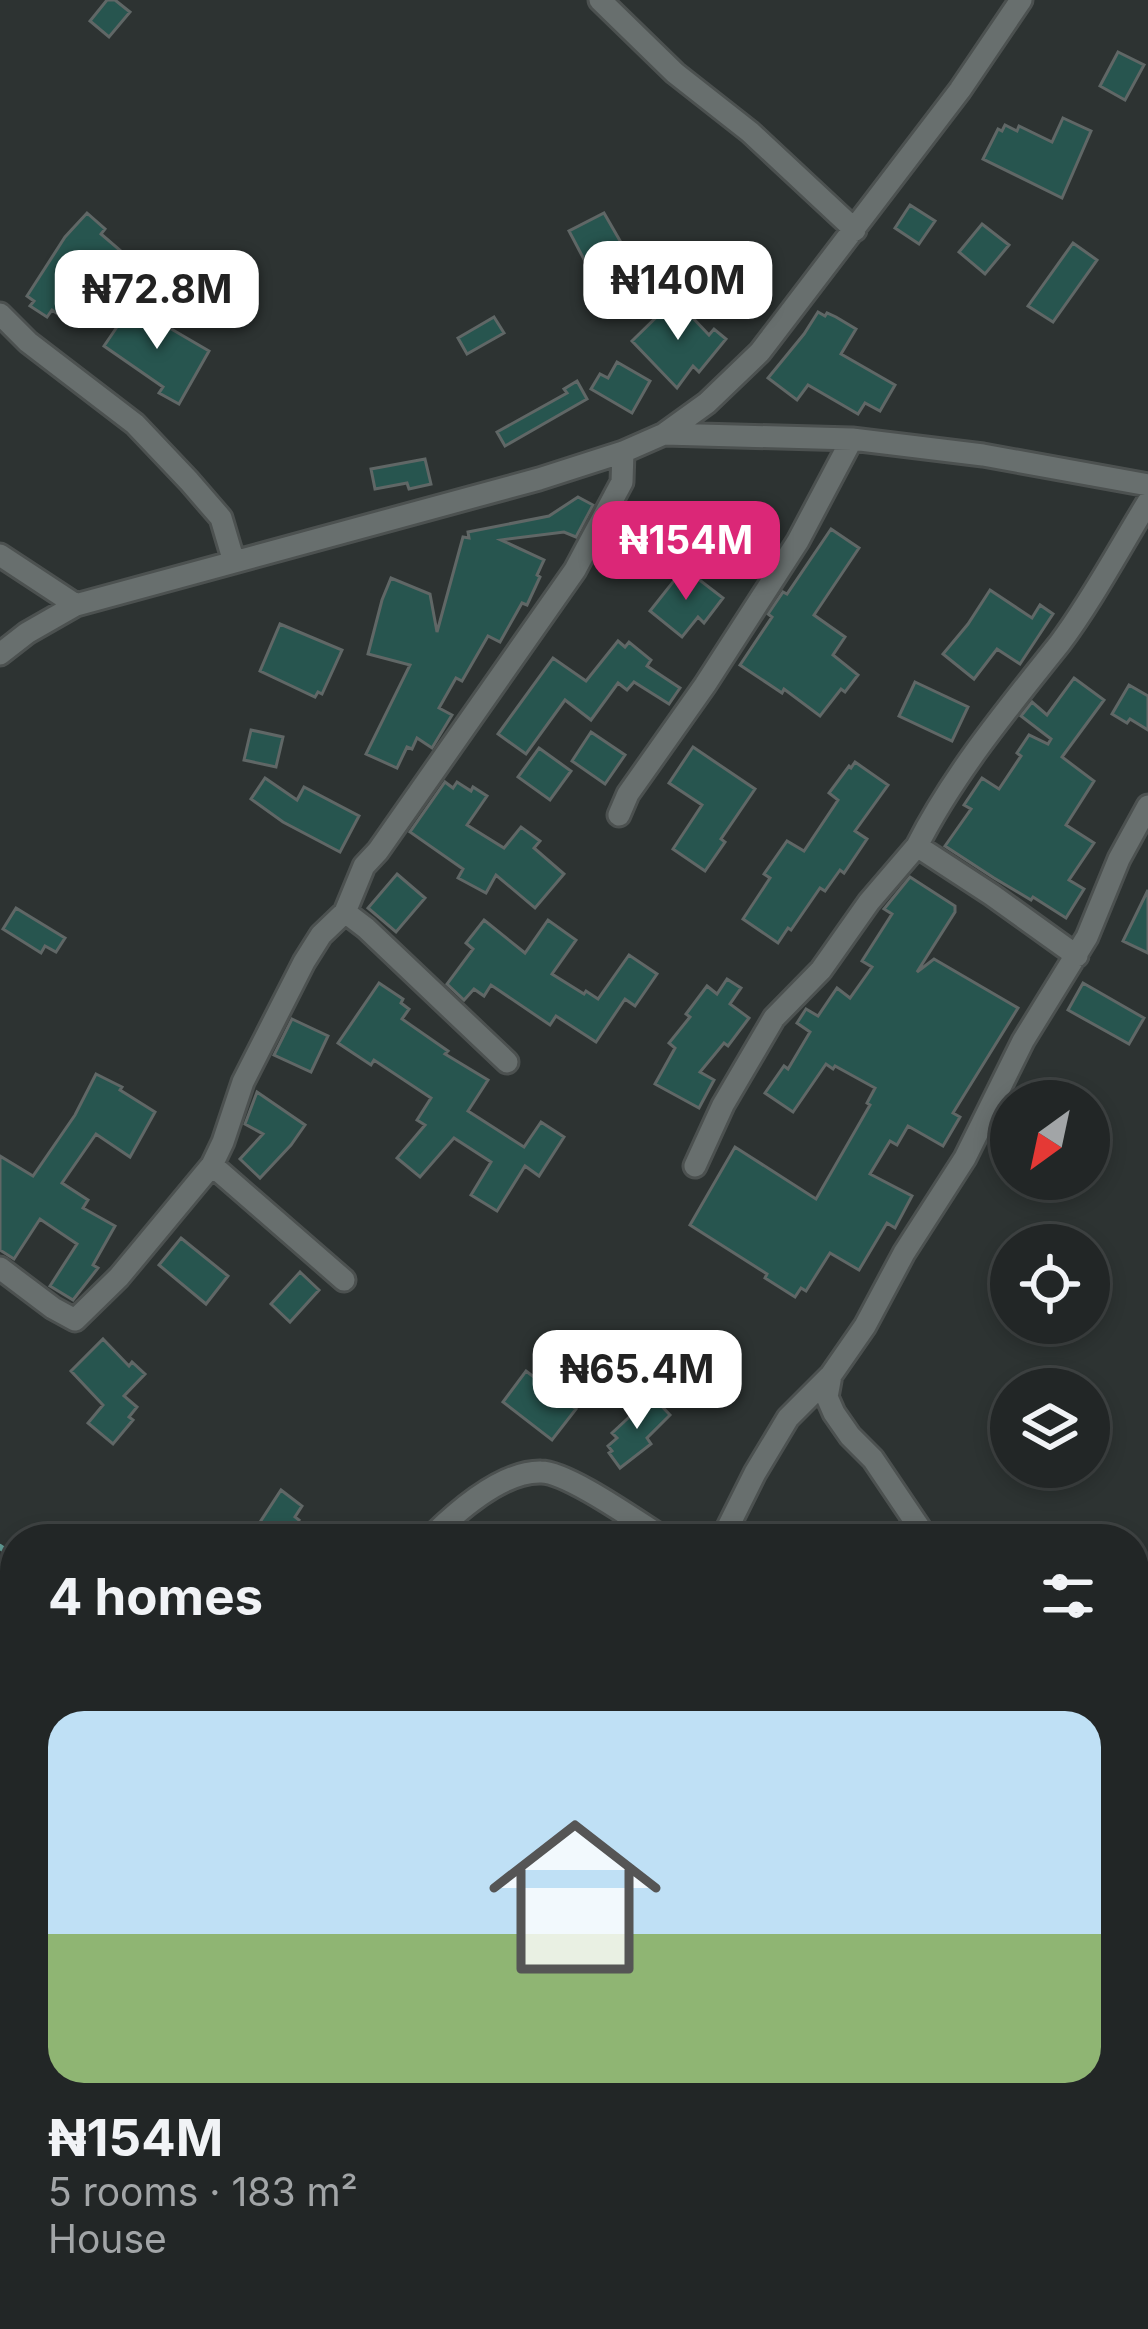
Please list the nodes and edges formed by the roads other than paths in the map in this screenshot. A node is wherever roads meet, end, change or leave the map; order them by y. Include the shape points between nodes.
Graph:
1 (600, 0) edge
2 (1021, 0) edge
3 (854, 230) junction
4 (0, 314) edge
5 (664, 434) junction
6 (852, 439) junction
7 (623, 452) junction
8 (1148, 485) edge
9 (1148, 502) edge
10 (0, 555) edge
11 (234, 562) junction
12 (76, 605) junction
13 (0, 654) edge
14 (1148, 806) edge
15 (619, 815) dead end
16 (916, 846) junction
17 (345, 912) junction
18 (1077, 956) junction
19 (507, 1062) dead end
20 (212, 1165) junction
21 (695, 1166) dead end
22 (0, 1268) edge
23 (344, 1280) dead end
24 (831, 1375) junction
25 (445, 1524) edge
26 (640, 1524) edge
27 (730, 1524) edge
28 (917, 1524) edge

1 - 3 street
2 - 3 street
3 - 5 street via 760,352
4 - 11 street via 136,424 221,518
5 - 6 street
5 - 7 street
6 - 8 street
6 - 15 street via 798,541
7 - 11 street
7 - 17 street via 622,482 574,570 364,866
9 - 16 street
10 - 12 street
11 - 12 street
12 - 13 street
14 - 18 street
16 - 18 street
16 - 21 street via 774,1018
17 - 19 street
17 - 20 street via 304,962 242,1082
18 - 24 street
20 - 22 street via 75,1320
20 - 23 street
24 - 27 street via 788,1418
24 - 28 street via 834,1413
25 - 26 street via 506,1480 541,1472

